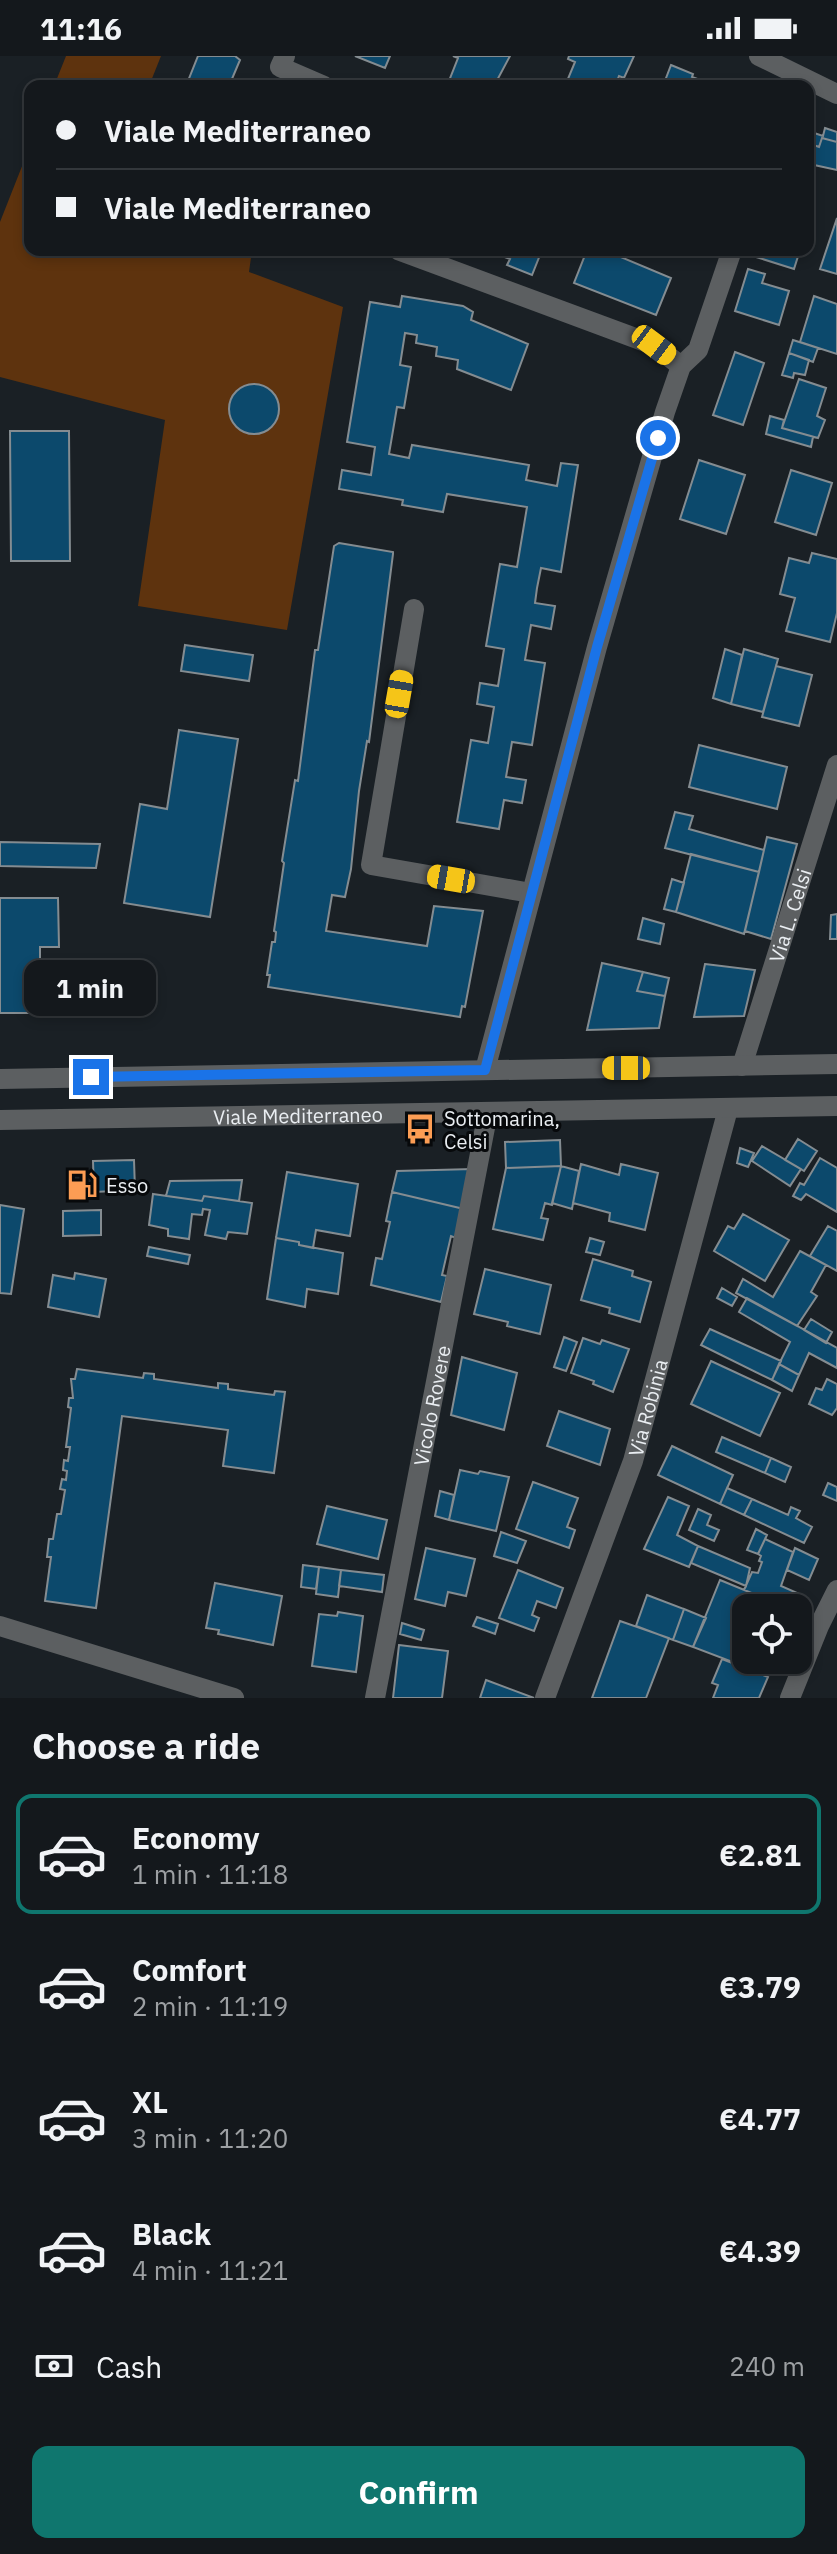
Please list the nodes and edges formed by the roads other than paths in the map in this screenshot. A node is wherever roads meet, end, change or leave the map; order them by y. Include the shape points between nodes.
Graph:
1 (285, 56) edge
2 (759, 56) edge
3 (790, 79) edge
4 (310, 80) edge
5 (814, 87) edge
6 (837, 94) edge
7 (414, 256) edge
8 (726, 256) edge
9 (681, 366) junction
10 (414, 609) dead end
11 (837, 765) edge
12 (531, 893) junction
13 (837, 1064) edge
14 (742, 1066) junction
15 (485, 1070) junction
16 (0, 1079) edge
17 (837, 1106) edge
18 (728, 1109) junction
19 (488, 1112) junction
20 (0, 1120) edge
21 (837, 1590) edge
22 (0, 1626) edge
23 (234, 1698) edge
24 (375, 1698) edge
25 (545, 1698) edge
26 (790, 1698) edge

1 - 4 street via 280,67
2 - 3 street
5 - 6 street
7 - 9 street via 654,345
8 - 9 street via 698,350
9 - 12 street
10 - 12 street via 371,865
11 - 14 street, Via L. Celsi
12 - 15 street
13 - 14 street, Viale Mediterraneo
14 - 15 street, Viale Mediterraneo
15 - 16 street, Viale Mediterraneo
17 - 18 street, Viale Mediterraneo
18 - 19 street, Viale Mediterraneo
18 - 25 street, Via Robinia via 633,1461
19 - 20 street, Viale Mediterraneo
19 - 24 street, Vicolo Rovere
21 - 26 street
22 - 23 street

